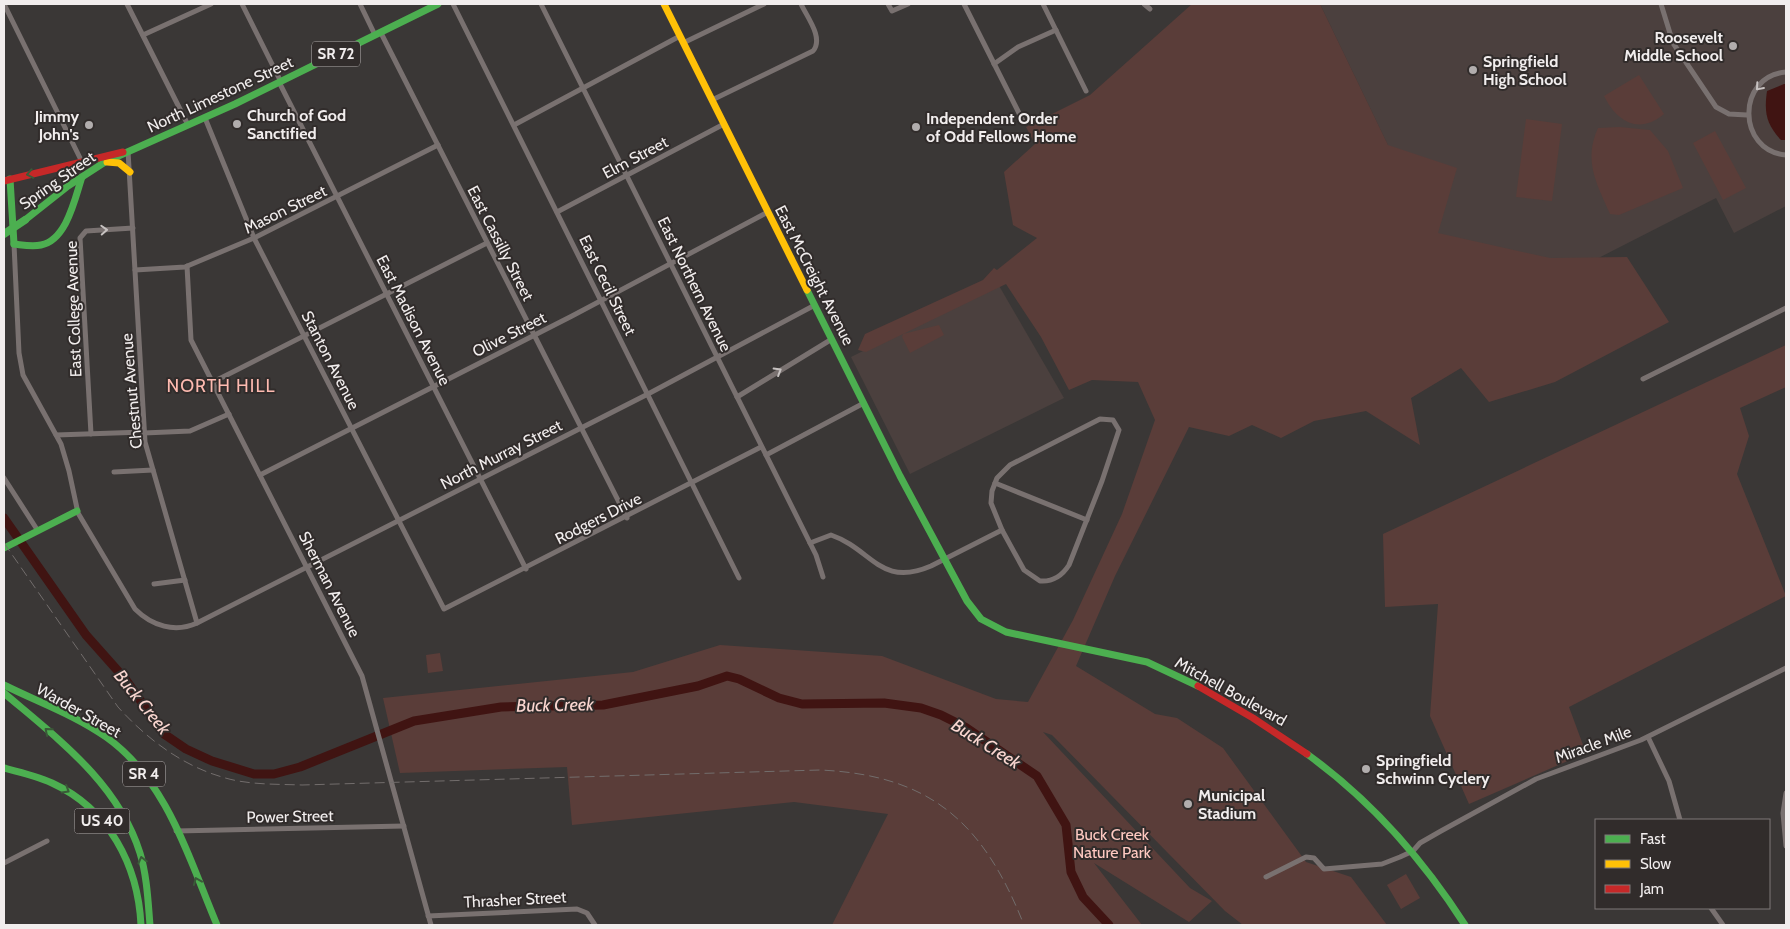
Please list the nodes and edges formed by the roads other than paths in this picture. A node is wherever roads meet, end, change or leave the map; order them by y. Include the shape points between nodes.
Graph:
1 (4, 4) edge
2 (127, 4) edge
3 (211, 4) edge
4 (242, 4) edge
5 (360, 4) edge
6 (438, 4) edge
7 (453, 4) edge
8 (541, 4) edge
9 (664, 4) edge
10 (764, 4) edge
11 (801, 4) edge
12 (888, 4) edge
13 (908, 4) edge
14 (964, 4) edge
15 (1043, 4) edge
16 (1144, 4) edge
17 (1661, 4) edge
18 (1150, 9) dead end
19 (1056, 30) junction
20 (378, 34) junction
21 (143, 35) junction
22 (682, 39) junction
23 (994, 64) junction
24 (1786, 72) edge
25 (280, 82) junction
26 (583, 88) junction
27 (1086, 91) dead end
28 (712, 100) junction
29 (1747, 116) junction
30 (205, 118) junction
31 (1024, 123) dead end
32 (514, 124) junction
33 (724, 124) junction
34 (188, 125) junction
35 (438, 146) junction
36 (128, 151) junction
37 (1786, 155) edge
38 (82, 162) junction
39 (105, 162) junction
40 (130, 172) junction
41 (627, 175) junction
42 (82, 176) junction
43 (7, 180) edge
44 (338, 197) junction
45 (557, 212) junction
46 (768, 212) junction
47 (133, 228) junction
48 (4, 234) edge
49 (254, 238) junction
50 (487, 243) junction
51 (14, 244) junction
52 (671, 264) junction
53 (187, 266) junction
54 (135, 270) junction
55 (386, 294) junction
56 (601, 301) junction
57 (814, 305) junction
58 (1786, 308) edge
59 (304, 336) junction
60 (534, 336) junction
61 (832, 339) junction
62 (717, 357) junction
63 (1642, 379) dead end
64 (213, 382) junction
65 (433, 386) junction
66 (648, 394) junction
67 (737, 397) junction
68 (864, 403) junction
69 (229, 414) junction
70 (351, 428) junction
71 (581, 428) junction
72 (144, 433) junction
73 (90, 434) junction
74 (56, 435) junction
75 (762, 447) junction
76 (766, 455) junction
77 (153, 470) junction
78 (114, 472) dead end
79 (260, 475) junction
80 (4, 478) edge
81 (480, 479) junction
82 (995, 483) junction
83 (692, 484) junction
84 (77, 511) junction
85 (626, 518) junction
86 (1087, 520) junction
87 (398, 521) junction
88 (1002, 530) junction
89 (36, 532) junction
90 (810, 543) junction
91 (7, 546) edge
92 (945, 558) junction
93 (307, 567) junction
94 (526, 569) junction
95 (823, 577) dead end
96 (739, 578) dead end
97 (185, 580) junction
98 (154, 584) dead end
99 (444, 609) joint
100 (197, 623) junction
101 (1786, 668) edge
102 (4, 685) edge
103 (4, 693) edge
104 (1648, 737) junction
105 (4, 769) edge
106 (1786, 793) edge
107 (1680, 819) edge
108 (404, 826) junction
109 (176, 830) junction
110 (47, 841) dead end
111 (1786, 846) edge
112 (1413, 851) junction
113 (4, 863) edge
114 (1266, 877) dead end
115 (1712, 909) edge
116 (428, 916) junction
117 (141, 925) edge
118 (150, 925) edge
119 (217, 925) edge
120 (431, 925) edge
121 (595, 925) edge
122 (1465, 925) edge
123 (1723, 925) edge

1 - 38 street
2 - 21 street
3 - 21 street
4 - 25 street, East Madison Avenue
5 - 20 street, East Cassilly Street
6 - 20 main road, North Limestone Street / SR 72
7 - 32 street, East Cecil Street
8 - 26 street, East Northern Avenue
9 - 22 main road, East McCreight Avenue
10 - 22 street
11 - 28 street via 816,35 815,48
12 - 13 street via 892,11
14 - 23 street
15 - 19 street
16 - 18 street
17 - 29 street via 1673,43 1716,107 1729,114
19 - 23 street via 1018,47
19 - 27 street
20 - 25 main road, North Limestone Street / SR 72
20 - 35 street, East Cassilly Street
21 - 34 street
22 - 26 street
22 - 28 main road, East McCreight Avenue
23 - 31 street
24 -> 29 street via 1765,79 1755,89
25 - 30 main road, North Limestone Street / SR 72
25 - 44 street, East Madison Avenue
26 - 32 street
26 - 41 street, East Northern Avenue
28 - 33 main road, East McCreight Avenue
29 - 37 street via 1758,142 1770,151
30 - 34 main road, North Limestone Street / SR 72
30 - 49 street, Stanton Avenue
32 - 45 street, East Cecil Street
33 - 41 street, Elm Street
33 - 46 main road, East McCreight Avenue
34 - 36 main road, North Limestone Street / SR 72
35 - 44 street, Mason Street
35 - 50 street, East Cassilly Street
36 - 38 main road, North Limestone Street
36 - 39 main road, Spring Street / SR 72
36 - 40 street, Chestnut Avenue
38 -> 43 main road, North Limestone Street
39 - 40 main road via 119,163
39 - 42 main road, Spring Street / SR 72
40 - 47 street, Chestnut Avenue
41 - 45 street, Elm Street
41 - 52 street, East Northern Avenue
42 - 48 main road, Spring Street / SR 72, bridge
42 - 51 main road via 55,239 40,246
43 - 51 main road
44 - 49 street, Mason Street
44 - 55 street, East Madison Avenue
45 - 56 street, East Cecil Street
46 - 52 street, Olive Street
46 - 57 main road, East McCreight Avenue
47 - 54 street, Chestnut Avenue
73 -> 47 street, East College Avenue via 80,238 86,232
49 - 53 street, Mason Street
49 - 59 street, Stanton Avenue
50 - 55 street
50 - 60 street, East Cassilly Street
51 - 74 street, North Murray Street via 21,366 25,382
52 - 56 street, Olive Street
52 - 62 street, East Northern Avenue
53 - 54 street, Mason Street
53 - 64 street, Sherman Avenue via 191,340
54 - 72 street, Chestnut Avenue
55 - 59 street
55 - 65 street, East Madison Avenue
56 - 60 street, Olive Street
56 - 66 street, East Cecil Street
57 - 61 main road, East McCreight Avenue
57 - 62 street, North Murray Street
58 - 63 street
59 - 64 street
59 - 70 street, Stanton Avenue
60 - 65 street, Olive Street
60 - 71 street, East Cassilly Street
67 -> 61 street
61 - 68 main road, East McCreight Avenue
62 - 66 street, North Murray Street
62 - 67 street, East Northern Avenue
64 - 69 street, Sherman Avenue
65 - 70 street, Olive Street
65 - 81 street, East Madison Avenue
66 - 71 street, North Murray Street
66 - 83 street, East Cecil Street
67 - 75 street, East Northern Avenue
68 - 76 street
68 - 92 main road, East McCreight Avenue
69 - 72 street via 190,431
69 - 79 street, Sherman Avenue
70 - 79 street, Olive Street
70 - 87 street, Stanton Avenue
71 - 81 street, North Murray Street
71 - 85 street, East Cassilly Street
72 - 73 street
72 - 77 street, Chestnut Avenue
73 - 74 street
74 - 84 street, North Murray Street via 65,456
75 - 76 street, East Northern Avenue
75 - 83 street, Rodgers Drive
76 - 90 street, East Northern Avenue
77 - 78 street
77 - 97 street, Chestnut Avenue
79 - 93 street, Sherman Avenue
80 - 89 street
81 - 87 street, North Murray Street
81 - 94 street, East Madison Avenue
82 - 86 street
82 - 86 street via 1010,465 1106,418 1115,422 1119,436
82 - 88 street via 991,503
83 - 85 street, Rodgers Drive
83 - 96 street, East Cecil Street
84 - 89 main road
84 - 100 street, North Murray Street via 135,609 156,624 182,628
85 - 94 street, Rodgers Drive
86 - 88 street via 1069,565 1060,576 1050,581 1040,581 1024,570
87 - 93 street, North Murray Street
87 - 99 street, Stanton Avenue
88 - 92 street
89 - 91 main road
90 - 92 street via 831,535 885,568 903,573 919,571
90 - 95 street, East Northern Avenue
92 - 112 main road, Mitchell Boulevard via 967,601 989,624 1028,638 1147,662 1173,674 1272,728 1310,755 1374,809
93 - 100 street, North Murray Street
93 - 108 street, Sherman Avenue via 358,667
94 - 99 street, Rodgers Drive
97 - 98 street
97 - 100 street, Chestnut Avenue
101 - 104 street, Miracle Mile
102 - 109 main road, Warder Street / SR 4 via 95,730 118,746 146,775
118 -> 103 main road, US 40 via 140,854 130,825 116,800 84,762
104 - 107 street via 1669,781
104 - 112 street, Miracle Mile via 1536,780 1435,834
105 -> 117 main road, US 40 via 43,779 66,790 107,825 123,849 134,876
106 - 111 street via 1783,813
108 - 109 street, Power Street
108 - 116 street, Sherman Avenue
119 -> 109 main road, Warder Street / SR 4
110 - 113 street
112 - 114 street, Miracle Mile via 1382,864 1324,869 1314,858 1306,857
112 - 122 main road, Mitchell Boulevard
115 - 123 street
116 - 120 street, Sherman Avenue
116 - 121 street, Thrasher Street via 577,909 587,913

